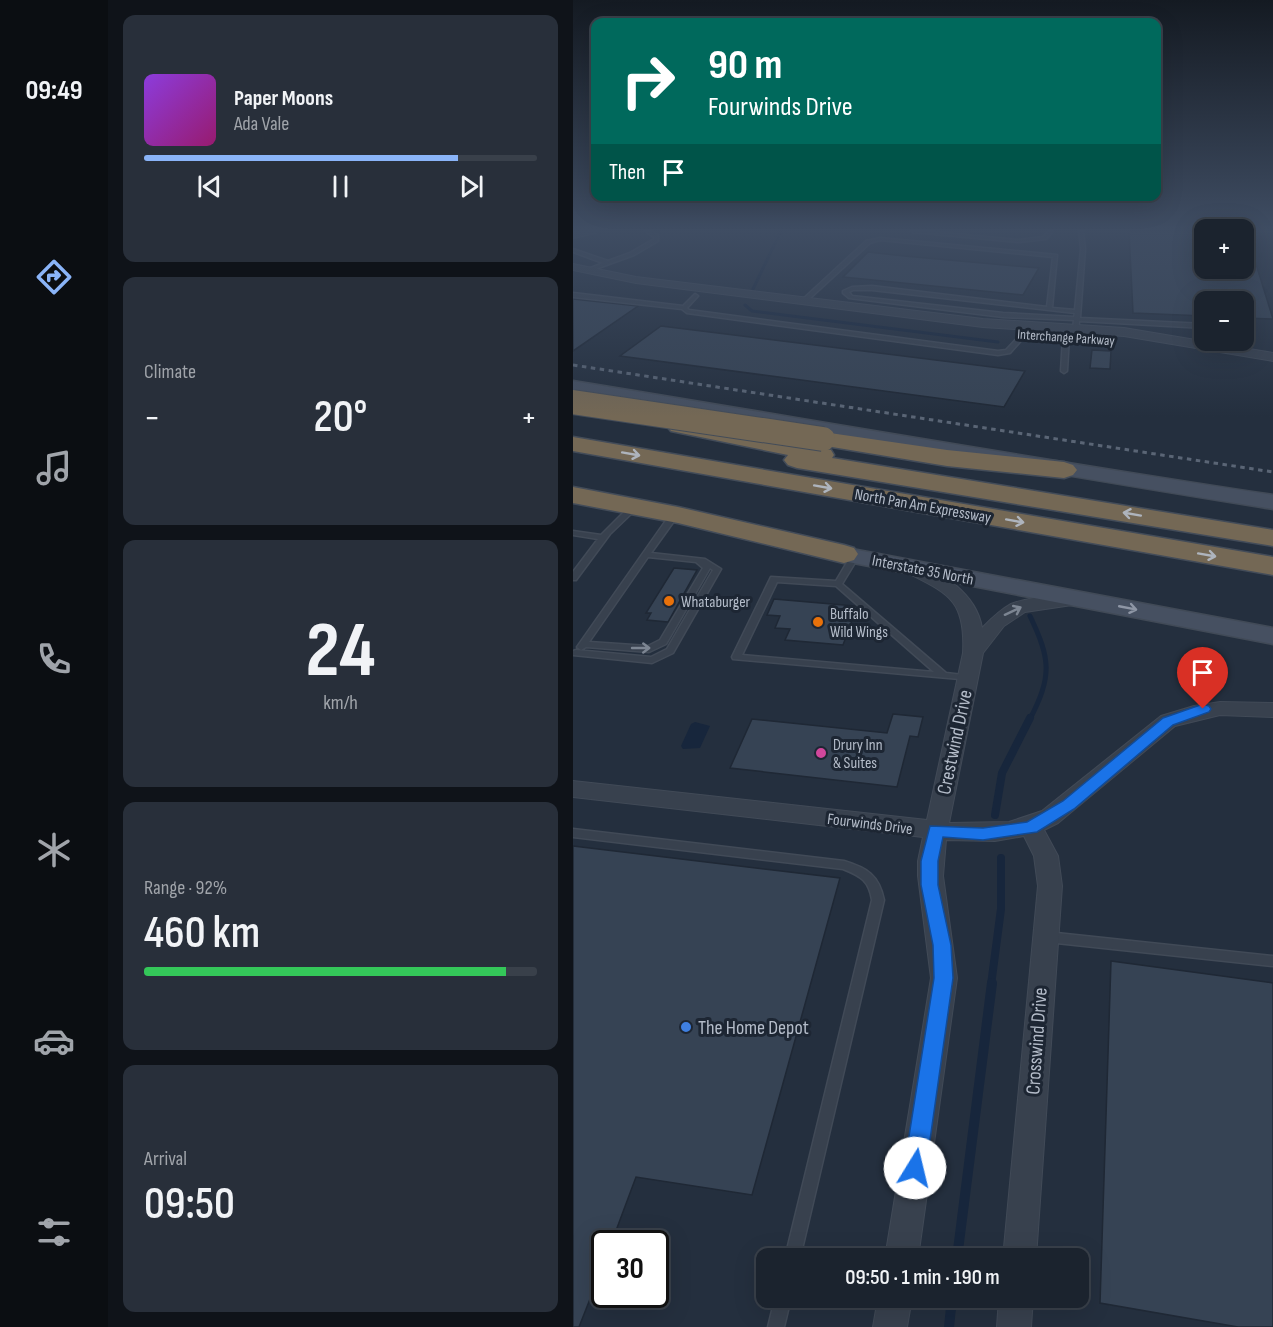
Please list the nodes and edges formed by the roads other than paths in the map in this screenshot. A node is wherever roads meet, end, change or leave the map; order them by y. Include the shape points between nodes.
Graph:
1 (676, 293) edge
2 (745, 293) edge
3 (813, 293) edge
4 (847, 293) edge
5 (916, 293) edge
6 (1051, 293) edge
7 (1078, 293) edge
8 (573, 295) edge
9 (695, 296) junction
10 (805, 300) junction
11 (684, 308) junction
12 (1049, 308) junction
13 (1076, 312) junction
14 (1194, 326) edge
15 (1073, 331) junction
16 (1024, 334) junction
17 (1273, 357) edge
18 (1273, 366) edge
19 (1064, 371) dead end
20 (573, 386) edge
21 (573, 401) edge
22 (573, 422) edge
23 (573, 444) edge
24 (1063, 470) junction
25 (1003, 492) junction
26 (573, 495) edge
27 (1273, 502) edge
28 (573, 503) edge
29 (629, 512) junction
30 (670, 521) junction
31 (573, 533) edge
32 (603, 538) junction
33 (1273, 538) edge
34 (647, 555) junction
35 (849, 555) junction
36 (698, 561) junction
37 (908, 566) junction
38 (1273, 566) edge
39 (573, 578) edge
40 (838, 584) junction
41 (1083, 599) junction
42 (1273, 636) edge
43 (583, 644) junction
44 (973, 652) junction
45 (575, 656) edge
46 (956, 677) junction
47 (1273, 710) edge
48 (573, 789) edge
49 (1031, 828) junction
50 (936, 830) junction
51 (573, 833) edge
52 (1044, 937) junction
53 (1273, 961) edge
54 (795, 1248) edge
55 (902, 1248) edge
56 (1021, 1248) edge
57 (781, 1308) edge
58 (893, 1308) edge
59 (1016, 1308) edge
60 (776, 1327) edge
61 (890, 1327) edge
62 (1014, 1327) edge

1 - 9 street, Interchange Parkway
2 - 10 street, Interchange Parkway
3 - 10 lane
4 - 15 lane via 851,297 982,313
5 - 12 lane
6 - 12 lane
7 - 13 lane
8 - 11 lane
9 - 11 lane
9 - 16 street, Interchange Parkway
10 - 15 street, Interchange Parkway
11 - 16 lane via 730,318 998,353 1008,352
12 - 13 lane
13 - 15 lane
14 - 15 lane
15 - 16 street, Interchange Parkway
15 - 17 street, Interchange Parkway via 1181,340
15 - 18 street, Interchange Parkway
15 - 19 lane
20 - 24 main road
21 - 24 highway, bridge via 947,458
21 - 25 highway via 710,434
22 - 25 highway, North Pan Am Expressway
23 -> 38 highway, North Pan Am Expressway
24 - 27 main road
33 -> 25 highway, North Pan Am Expressway
26 - 35 highway
28 - 29 main road, Interstate 35 North
29 - 30 main road, Interstate 35 North
29 - 32 lane
30 - 34 lane
30 - 35 main road, Interstate 35 North
31 - 32 lane
32 - 39 lane
34 - 36 lane
34 - 43 lane
35 - 37 main road, Interstate 35 North
35 - 40 lane
43 -> 36 lane via 649,649 663,642 707,567
36 - 45 lane via 708,561 717,569 670,651 652,660
37 - 41 main road, Interstate 35 North
37 - 44 street, Crestwind Drive via 949,590 970,609 975,621
40 - 46 lane
40 - 46 lane via 774,579 736,657
41 -> 42 main road, Interstate 35 North
44 -> 41 street, Crestwind Drive via 998,619 1009,612 1040,602
43 - 45 lane
44 - 46 street, Crestwind Drive
46 - 50 street, Crestwind Drive
47 - 49 street, Fourwinds Drive via 1217,706 1168,721 1068,805
48 - 50 street, Fourwinds Drive
49 - 50 street, Fourwinds Drive via 983,834
49 - 52 street, Crosswind Drive via 1046,856 1050,886
50 - 55 street, Crestwind Drive via 930,885 942,945 943,978
51 - 54 lane via 844,864 873,879 878,900
52 - 53 lane
52 - 56 street, Crosswind Drive
57 - 60 lane
58 - 61 street
59 - 62 street

